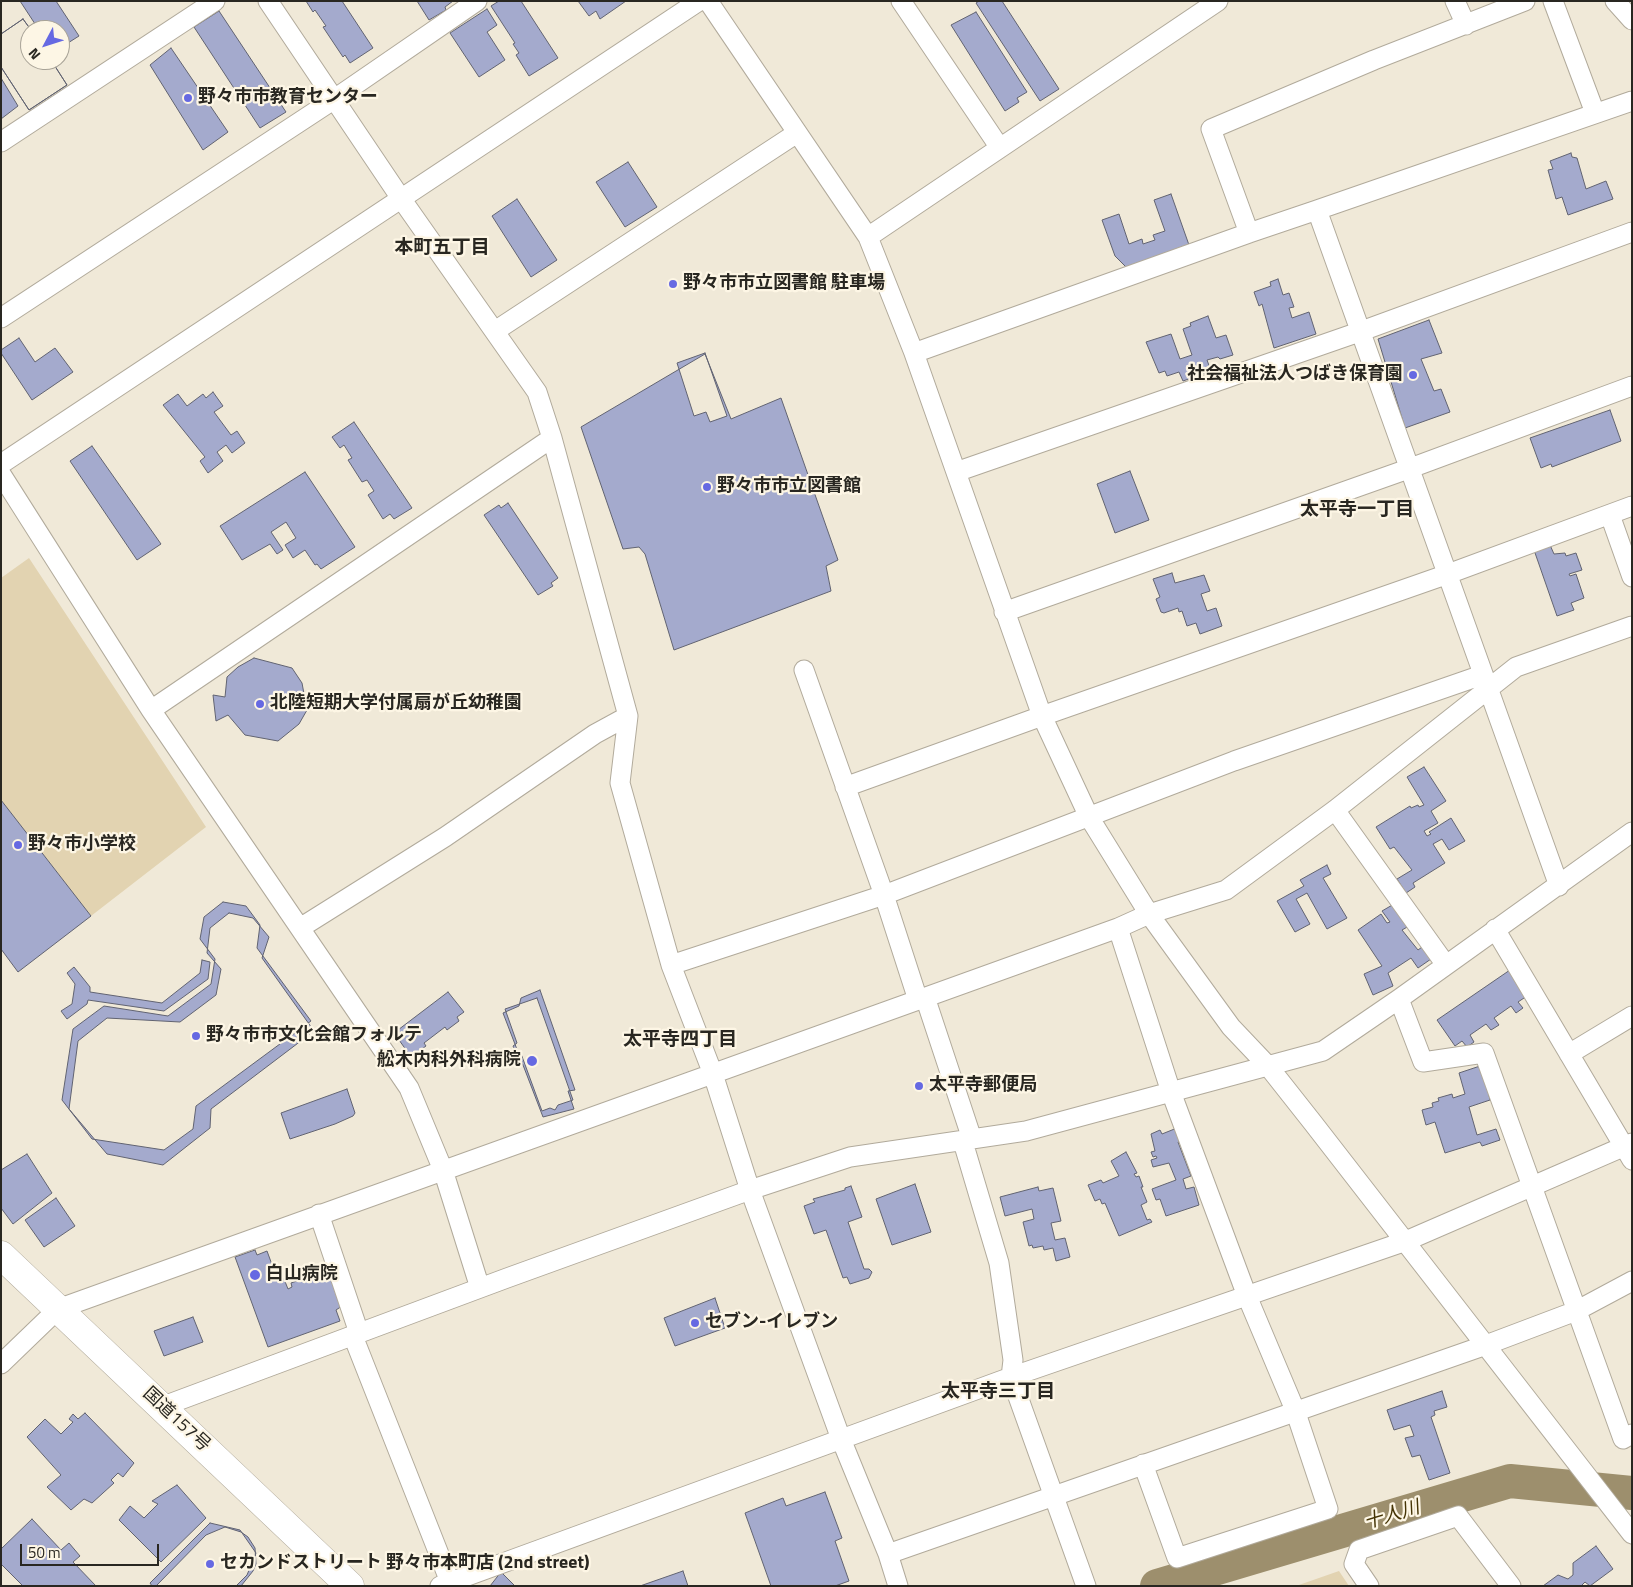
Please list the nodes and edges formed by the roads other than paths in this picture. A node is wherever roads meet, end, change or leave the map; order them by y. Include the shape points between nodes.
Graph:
1 (215, 1) edge
2 (268, 1) edge
3 (477, 1) edge
4 (699, 1) edge
5 (708, 1) edge
6 (901, 1) edge
7 (1218, 1) edge
8 (1455, 1) edge
9 (1525, 1) edge
10 (1553, 1) edge
11 (1615, 1) edge
12 (1632, 20) edge
13 (1466, 24) junction
14 (333, 100) junction
15 (1632, 101) edge
16 (1595, 113) junction
17 (797, 133) junction
18 (1, 142) edge
19 (1000, 148) junction
20 (400, 198) junction
21 (1317, 210) junction
22 (1632, 232) edge
23 (1249, 233) junction
24 (868, 237) junction
25 (1, 318) edge
26 (495, 331) junction
27 (1359, 332) junction
28 (914, 354) junction
29 (1632, 386) edge
30 (552, 438) junction
31 (1, 464) edge
32 (1408, 469) junction
33 (956, 472) junction
34 (1, 474) edge
35 (1632, 506) edge
36 (1610, 514) junction
37 (1448, 574) junction
38 (1632, 577) edge
39 (1004, 612) junction
40 (1632, 626) edge
41 (804, 670) dead end
42 (1485, 682) junction
43 (151, 710) junction
44 (628, 716) junction
45 (1042, 716) junction
46 (845, 787) junction
47 (1335, 810) junction
48 (1089, 817) junction
49 (1632, 832) edge
50 (1558, 886) junction
51 (884, 895) junction
52 (1149, 914) junction
53 (300, 928) junction
54 (1118, 928) junction
55 (1495, 929) junction
56 (671, 965) junction
57 (1446, 965) junction
58 (921, 999) junction
59 (1399, 999) junction
60 (1632, 1016) edge
61 (1569, 1054) junction
62 (1268, 1066) junction
63 (713, 1074) junction
64 (1171, 1092) junction
65 (967, 1141) junction
66 (1629, 1150) edge
67 (443, 1170) junction
68 (1533, 1185) junction
69 (750, 1190) junction
70 (318, 1214) junction
71 (1406, 1241) junction
72 (1, 1254) edge
73 (1632, 1282) edge
74 (480, 1288) junction
75 (1247, 1296) junction
76 (58, 1308) junction
77 (1576, 1311) junction
78 (356, 1335) junction
79 (1486, 1345) junction
80 (1, 1364) edge
81 (1011, 1377) junction
82 (161, 1406) junction
83 (1295, 1410) junction
84 (1632, 1434) edge
85 (840, 1439) junction
86 (1143, 1464) junction
87 (1053, 1495) junction
88 (1632, 1534) edge
89 (888, 1554) junction
90 (346, 1584) edge
91 (445, 1584) edge
92 (898, 1586) edge
93 (1086, 1586) edge
94 (1369, 1586) edge
95 (1511, 1586) edge

1 - 18 street
2 - 14 street
3 - 14 street
4 - 20 street
5 - 17 street
6 - 19 street
7 - 19 street
8 - 13 street
9 - 13 street
10 - 16 street
11 - 12 street
13 - 23 street via 1211,129
14 - 20 street
14 - 25 street
15 - 16 street
16 - 21 street
17 - 24 street
17 - 26 street
19 - 24 street
20 - 26 street
20 - 31 street
21 - 23 street
21 - 27 street
22 - 27 street
23 - 28 street
24 - 28 street
26 - 30 street via 537,392
27 - 32 street
27 - 33 street
28 - 33 street
29 - 32 street
30 - 43 street
30 - 44 street
32 - 37 street
32 - 39 street
33 - 39 street
34 - 43 street
35 - 36 street
36 - 37 street
36 - 38 street
37 - 42 street
37 - 45 street
39 - 45 street
40 - 42 street via 1516,667
41 - 46 street
42 - 47 street
42 - 48 street via 1234,760
42 - 50 street
43 - 53 street
44 - 53 street via 595,734 445,838
44 - 56 street via 620,784
45 - 46 street
45 - 48 street
46 - 51 street
47 - 52 street via 1226,890
47 - 57 street
48 - 51 street
48 - 52 street
49 - 50 street
50 - 55 street
51 - 56 street
51 - 58 street
52 - 54 street
52 - 62 street via 1231,1027
53 - 67 street via 409,1088
54 - 58 street
54 - 64 street
55 - 57 street
55 - 61 street
56 - 63 street
57 - 59 street
58 - 63 street
58 - 65 street
59 - 62 street via 1323,1051
59 - 68 street via 1423,1062 1484,1053
60 - 61 street
61 - 66 street
62 - 64 street
62 - 71 street
63 - 67 street
63 - 69 street
64 - 65 street via 1026,1130
64 - 75 street
65 - 69 street via 850,1157
65 - 81 street via 999,1263 1013,1360
66 - 68 street
67 - 70 street
67 - 74 street
68 - 71 street
68 - 77 street
69 - 74 street
69 - 85 street
70 - 76 street
70 - 78 street
71 - 75 street
71 - 79 street
72 - 76 highway, 国道157号
73 - 77 street
74 - 78 street
75 - 81 street
75 - 83 street
76 - 80 street
76 - 82 highway, 国道157号
77 - 79 street
77 - 84 street via 1623,1439
78 - 82 street
78 - 91 street
79 - 83 street
79 - 88 street
81 - 85 street
81 - 87 street
82 - 90 highway, 国道157号
83 - 86 street
83 - 86 street via 1328,1510 1177,1558
85 - 89 street
85 - 91 street
86 - 87 street
87 - 89 street
87 - 93 street
89 - 92 street
94 - 95 street via 1354,1564 1359,1550 1458,1516

